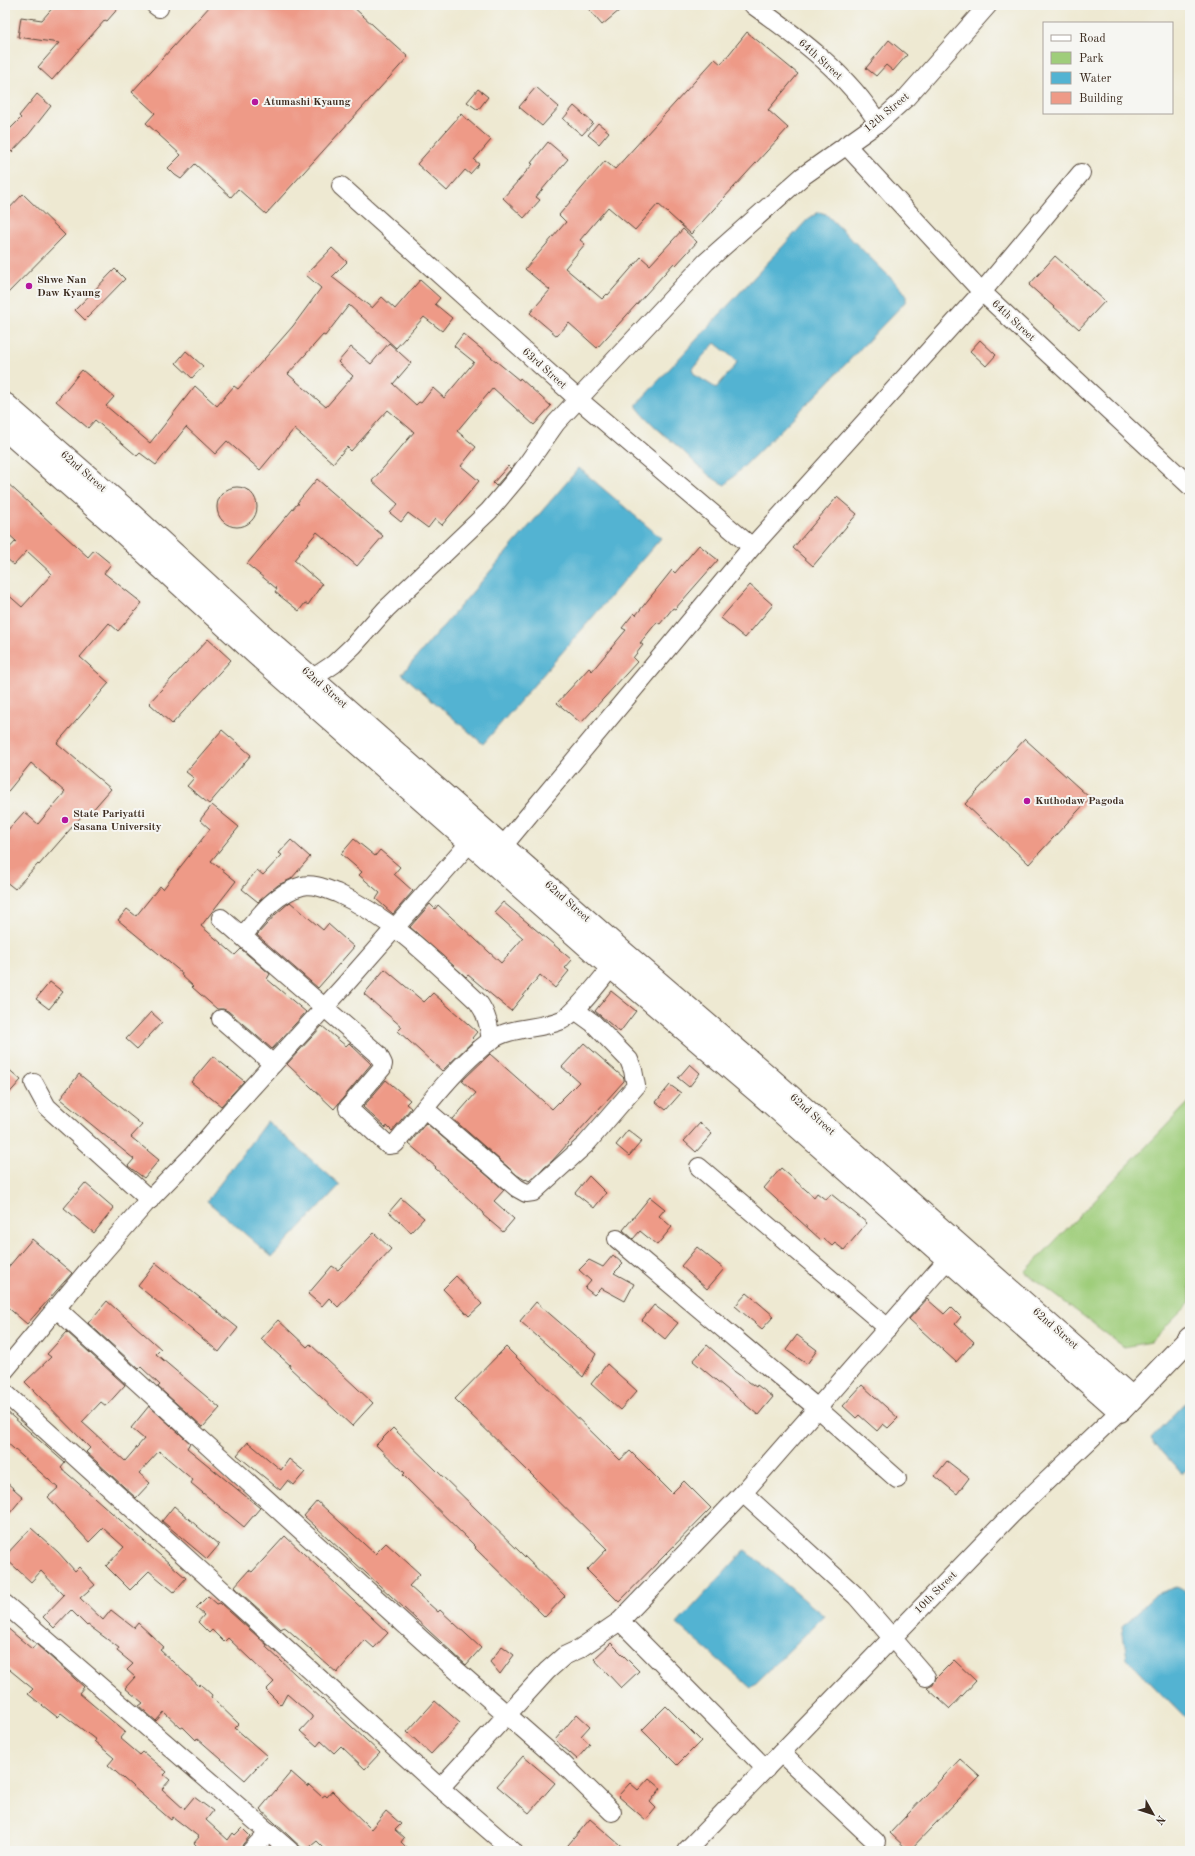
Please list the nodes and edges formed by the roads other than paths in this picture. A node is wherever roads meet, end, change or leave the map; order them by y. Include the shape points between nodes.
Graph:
1 (754, 5) edge
2 (988, 5) edge
3 (878, 123) junction
4 (846, 145) junction
5 (1081, 173) dead end
6 (341, 186) dead end
7 (982, 292) junction
8 (578, 399) junction
9 (5, 404) edge
10 (5, 429) edge
11 (1190, 486) edge
12 (752, 547) junction
13 (307, 685) junction
14 (477, 835) junction
15 (503, 846) junction
16 (221, 918) dead end
17 (396, 928) junction
18 (243, 936) junction
19 (618, 959) junction
20 (325, 1007) junction
21 (575, 1010) junction
22 (221, 1019) dead end
23 (491, 1041) junction
24 (273, 1064) junction
25 (34, 1083) dead end
26 (764, 1085) junction
27 (425, 1109) junction
28 (699, 1167) dead end
29 (150, 1200) junction
30 (617, 1239) dead end
31 (947, 1260) junction
32 (1011, 1303) junction
33 (56, 1308) junction
34 (888, 1328) junction
35 (1190, 1338) edge
36 (5, 1370) edge
37 (5, 1393) edge
38 (1126, 1404) junction
39 (817, 1408) junction
40 (897, 1478) dead end
41 (743, 1493) junction
42 (5, 1604) edge
43 (620, 1621) junction
44 (892, 1637) junction
45 (926, 1677) dead end
46 (507, 1714) junction
47 (781, 1753) junction
48 (766, 1769) junction
49 (440, 1788) junction
50 (612, 1812) dead end
51 (269, 1832) junction
52 (876, 1842) dead end
53 (251, 1851) edge
54 (290, 1851) edge
55 (514, 1851) edge
56 (686, 1851) edge

1 - 3 street, 64th Street via 830,66 869,108
2 - 3 street, 12th Street via 906,98
3 - 4 street, 12th Street
4 - 7 street, 64th Street
4 - 8 street, 12th Street via 803,176 706,262
5 - 7 street
6 - 8 street, 63rd Street
7 - 11 street, 64th Street
7 - 12 street
8 - 12 street, 63rd Street
8 - 13 street, 12th Street via 556,423 520,474 489,510 386,609 353,646
9 - 13 main road, 62nd Street via 131,514 268,640
10 - 13 main road, 62nd Street via 256,654
12 - 15 street
13 - 14 main road, 62nd Street
14 - 15 main road, 62nd Street
14 - 17 street
14 - 19 main road, 62nd Street
15 - 19 main road, 62nd Street
16 - 18 street
17 - 18 street via 358,903 319,886 304,885 282,894
17 - 20 street
17 - 23 street via 478,1002 485,1011
18 - 20 street
19 - 21 street
19 - 26 main road, 62nd Street
20 - 24 street
20 - 27 street via 378,1054 383,1064 348,1108 388,1145 395,1144
21 - 23 street via 554,1023 503,1034
21 - 27 street via 593,1023 629,1060 636,1086 586,1144 533,1192 526,1193 509,1182
22 - 24 street
23 - 27 street via 459,1071
24 - 29 street
25 - 29 street via 47,1107
26 - 31 main road, 62nd Street
26 - 32 main road, 62nd Street
28 - 34 street
29 - 33 street
30 - 39 street
31 - 32 main road, 62nd Street
31 - 34 street
32 - 38 main road, 62nd Street
33 - 36 street
33 - 46 street
34 - 39 street
35 - 38 main road, 10th Street
37 - 49 street
38 - 44 street, 10th Street via 1011,1515
39 - 40 street
39 - 41 street
41 - 43 street
41 - 44 street via 856,1596
42 - 51 street
43 - 46 street via 556,1662
43 - 48 street
44 - 45 street
44 - 47 street, 10th Street
46 - 49 street
46 - 50 street
47 - 48 street, 10th Street
47 - 52 street
48 - 56 street, 10th Street
49 - 55 street
51 - 53 street
51 - 54 street

